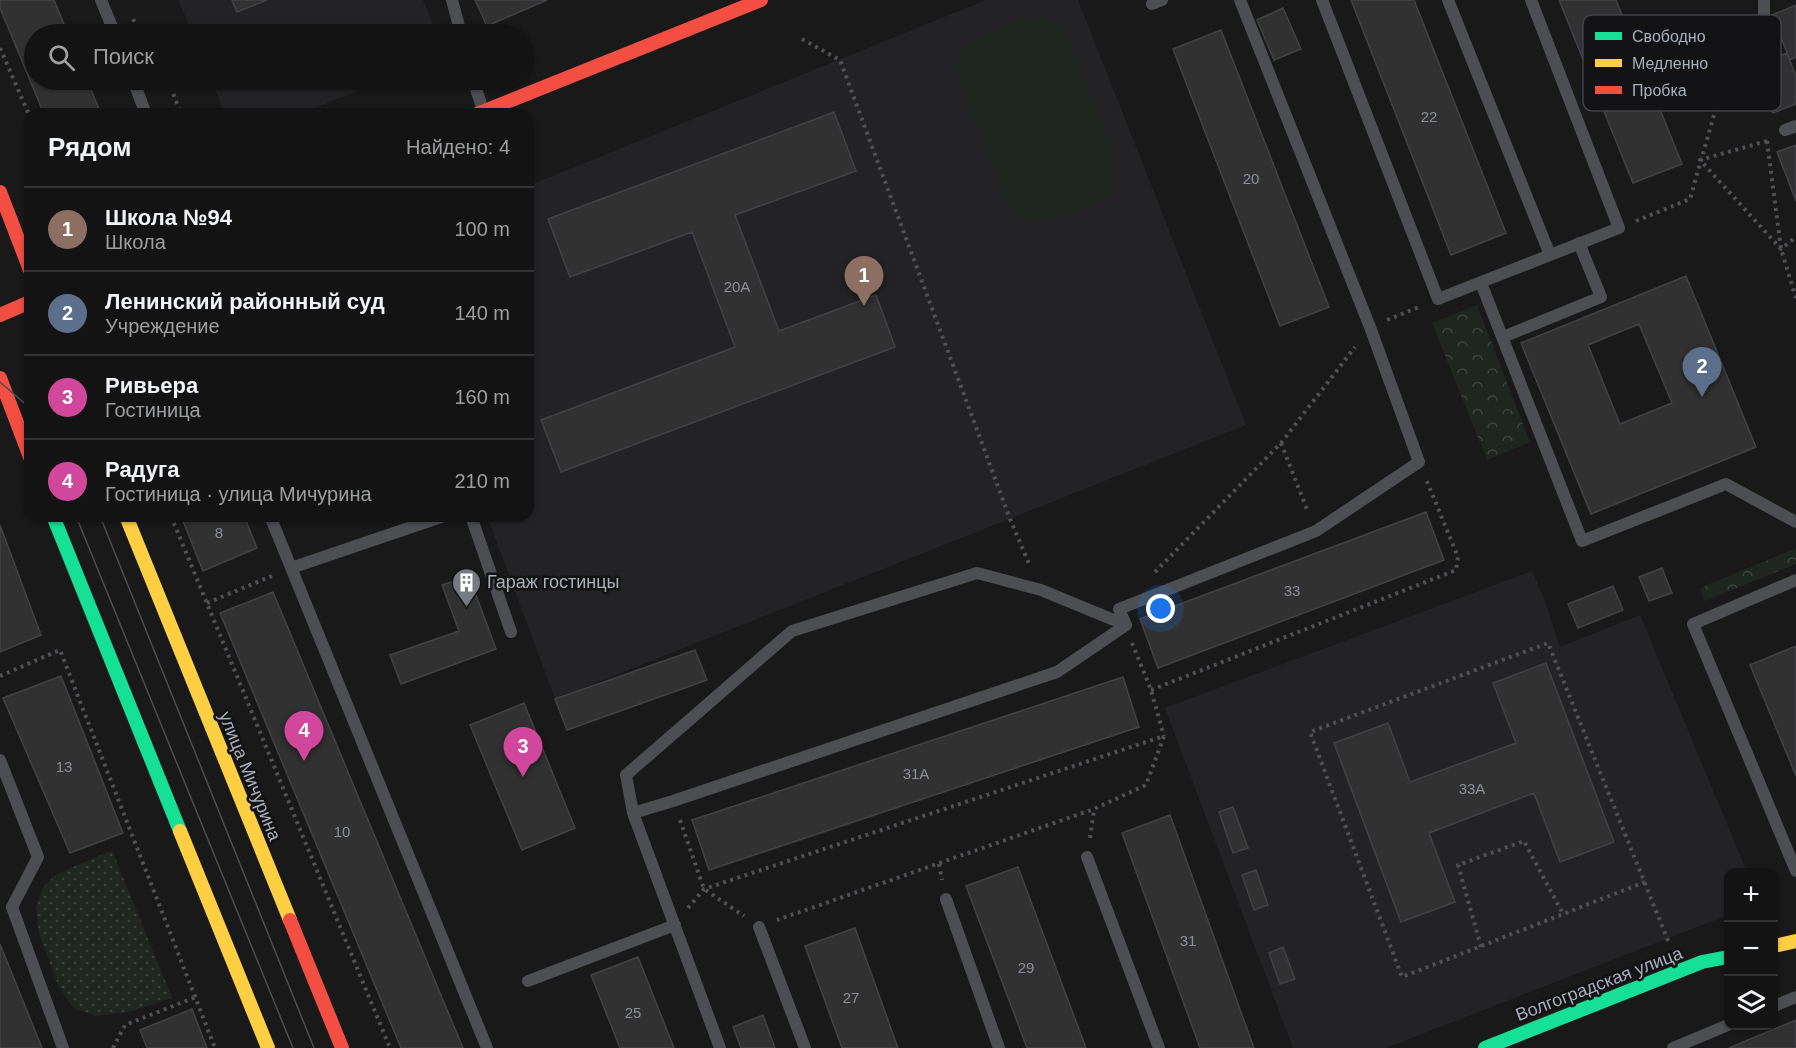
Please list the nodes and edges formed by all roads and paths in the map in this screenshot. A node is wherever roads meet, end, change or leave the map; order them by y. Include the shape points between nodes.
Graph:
1 (101, 0) edge
2 (452, 0) edge
3 (761, 0) edge
4 (1240, 0) edge
5 (1322, 0) edge
6 (1448, 0) edge
7 (1531, 0) edge
8 (111, 24) edge
9 (458, 24) edge
10 (802, 39) dead end
11 (0, 48) edge
12 (136, 90) edge
13 (172, 90) edge
14 (475, 90) edge
15 (26, 108) edge
16 (144, 108) edge
17 (179, 108) edge
18 (479, 108) edge
19 (492, 108) edge
20 (1715, 111) edge
21 (1790, 128) edge
22 (1767, 141) junction
23 (1700, 160) junction
24 (0, 192) edge
25 (1618, 228) junction
26 (1796, 237) edge
27 (1579, 243) junction
28 (1780, 249) junction
29 (24, 254) edge
30 (1550, 255) junction
31 (1481, 283) junction
32 (1796, 298) edge
33 (1438, 299) junction
34 (24, 305) edge
35 (0, 315) edge
36 (1370, 327) junction
37 (1503, 337) junction
38 (0, 378) edge
39 (24, 441) edge
40 (1281, 443) junction
41 (1419, 462) junction
42 (55, 522) edge
43 (128, 522) edge
44 (173, 522) edge
45 (272, 522) edge
46 (426, 522) edge
47 (473, 522) edge
48 (1796, 522) edge
49 (1316, 531) junction
50 (291, 568) junction
51 (1152, 576) dead end
52 (1796, 580) edge
53 (1041, 590) junction
54 (207, 603) junction
55 (1126, 625) junction
56 (511, 632) dead end
57 (0, 676) edge
58 (1151, 690) junction
59 (1164, 736) junction
60 (0, 760) edge
61 (674, 801) junction
62 (1094, 809) junction
63 (633, 813) junction
64 (1087, 857) joint
65 (1796, 871) edge
66 (1645, 882) junction
67 (704, 889) junction
68 (946, 899) dead end
69 (1563, 914) junction
70 (675, 925) junction
71 (759, 927) junction
72 (1796, 941) edge
73 (1778, 945) edge
74 (1481, 947) junction
75 (1671, 947) dead end
76 (1724, 958) edge
77 (528, 981) dead end
78 (1796, 997) edge
79 (196, 998) junction
80 (1778, 1004) edge
81 (1724, 1027) edge
82 (63, 1048) edge
83 (113, 1048) edge
84 (215, 1048) edge
85 (268, 1048) edge
86 (342, 1048) edge
87 (390, 1048) edge
88 (487, 1048) edge
89 (720, 1048) edge
90 (805, 1048) edge
91 (999, 1048) edge
92 (1159, 1048) edge
93 (1485, 1048) edge
94 (1673, 1048) edge

1 - 8 lane
2 - 9 lane
3 - 19 main road
4 - 36 lane
5 - 33 lane
6 - 30 lane
7 - 25 lane
10 - 53 path via 840,60
11 - 15 path
12 - 16 lane
13 - 17 path
14 - 18 lane
20 - 23 path
21 - 22 path
22 - 23 path
22 - 28 path
23 - 25 path via 1690,199
23 - 28 path
24 - 29 main road
25 - 27 lane
26 - 28 path
27 - 30 lane
27 - 37 lane via 1601,297
28 - 32 path
30 - 31 lane
31 - 33 lane
31 - 37 lane
33 - 36 path
34 - 35 main road
36 - 40 path
36 - 41 lane
37 - 48 lane via 1582,542 1726,484
38 - 39 main road
40 - 49 path
40 - 51 path
41 - 49 lane
41 - 58 path via 1458,557 1456,570
42 - 85 main road
43 - 86 main road, улица Мичурина
44 - 54 path
45 - 50 lane
46 - 50 lane
47 - 56 lane
49 - 55 lane via 1119,609
50 - 54 path
50 - 88 lane
52 - 65 lane via 1693,624
53 - 55 lane
53 - 63 lane via 977,573 792,631 626,775
54 - 87 path
55 - 58 path
55 - 61 lane via 1057,672
57 - 79 path via 60,650
58 - 59 path
59 - 62 path via 1146,785
59 - 67 path
60 - 82 lane via 38,857 12,907
61 - 63 lane
61 - 67 path
62 - 64 path
62 - 71 path
63 - 70 lane
64 - 92 lane
66 - 69 path
66 - 74 path via 1548,643 1310,732 1402,977
66 - 75 path
67 - 70 path
67 - 71 path
68 - 91 lane
69 - 74 path
69 - 74 path via 1524,841 1458,865
70 - 77 lane
70 - 89 lane
71 - 90 lane
72 - 73 main road
76 - 93 main road, Волгоградская улица via 1702,962
78 - 80 lane
79 - 83 path via 125,1025
79 - 84 path
81 - 94 lane

